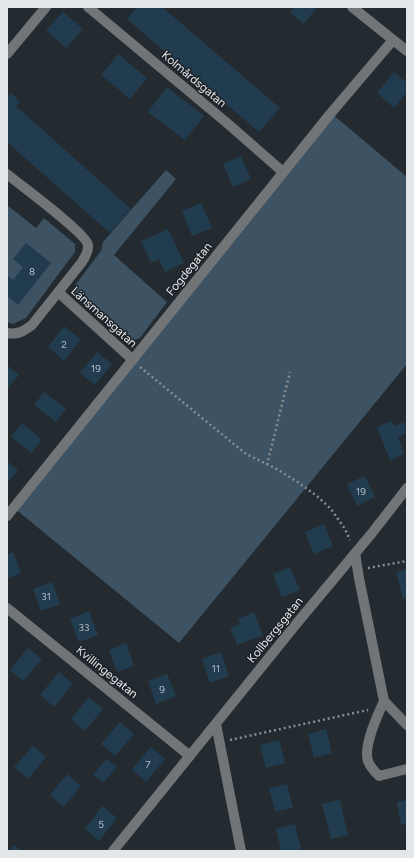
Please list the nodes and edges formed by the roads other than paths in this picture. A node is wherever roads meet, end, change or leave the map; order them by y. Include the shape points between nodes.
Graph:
1 (46, 7) edge
2 (88, 7) edge
3 (352, 7) edge
4 (393, 40) junction
5 (407, 52) edge
6 (7, 54) edge
7 (283, 172) junction
8 (7, 174) edge
9 (58, 292) junction
10 (7, 333) edge
11 (133, 360) junction
12 (407, 488) edge
13 (7, 516) edge
14 (355, 553) junction
15 (7, 608) edge
16 (383, 704) junction
17 (216, 724) junction
18 (407, 725) edge
19 (190, 756) junction
20 (407, 769) edge
21 (113, 851) edge
22 (241, 851) edge

1 - 6 street
2 - 7 street, Kolmårdsgatan
3 - 4 street
4 - 5 street
4 - 7 street, Fogdegatan
7 - 11 street, Fogdegatan
8 - 9 street via 83,236 88,245 87,254 82,262
9 - 10 street via 32,325 23,332
9 - 11 street, Länsmansgatan
11 - 13 street, Fogdegatan
12 - 14 street, Kollbergsgatan
14 - 16 street
14 - 17 street, Kollbergsgatan
15 - 19 street, Kvillingegatan
16 - 18 street
16 - 20 street via 373,723 367,760 379,776
17 - 19 street, Kollbergsgatan
17 - 22 street
19 - 21 street, Kollbergsgatan

